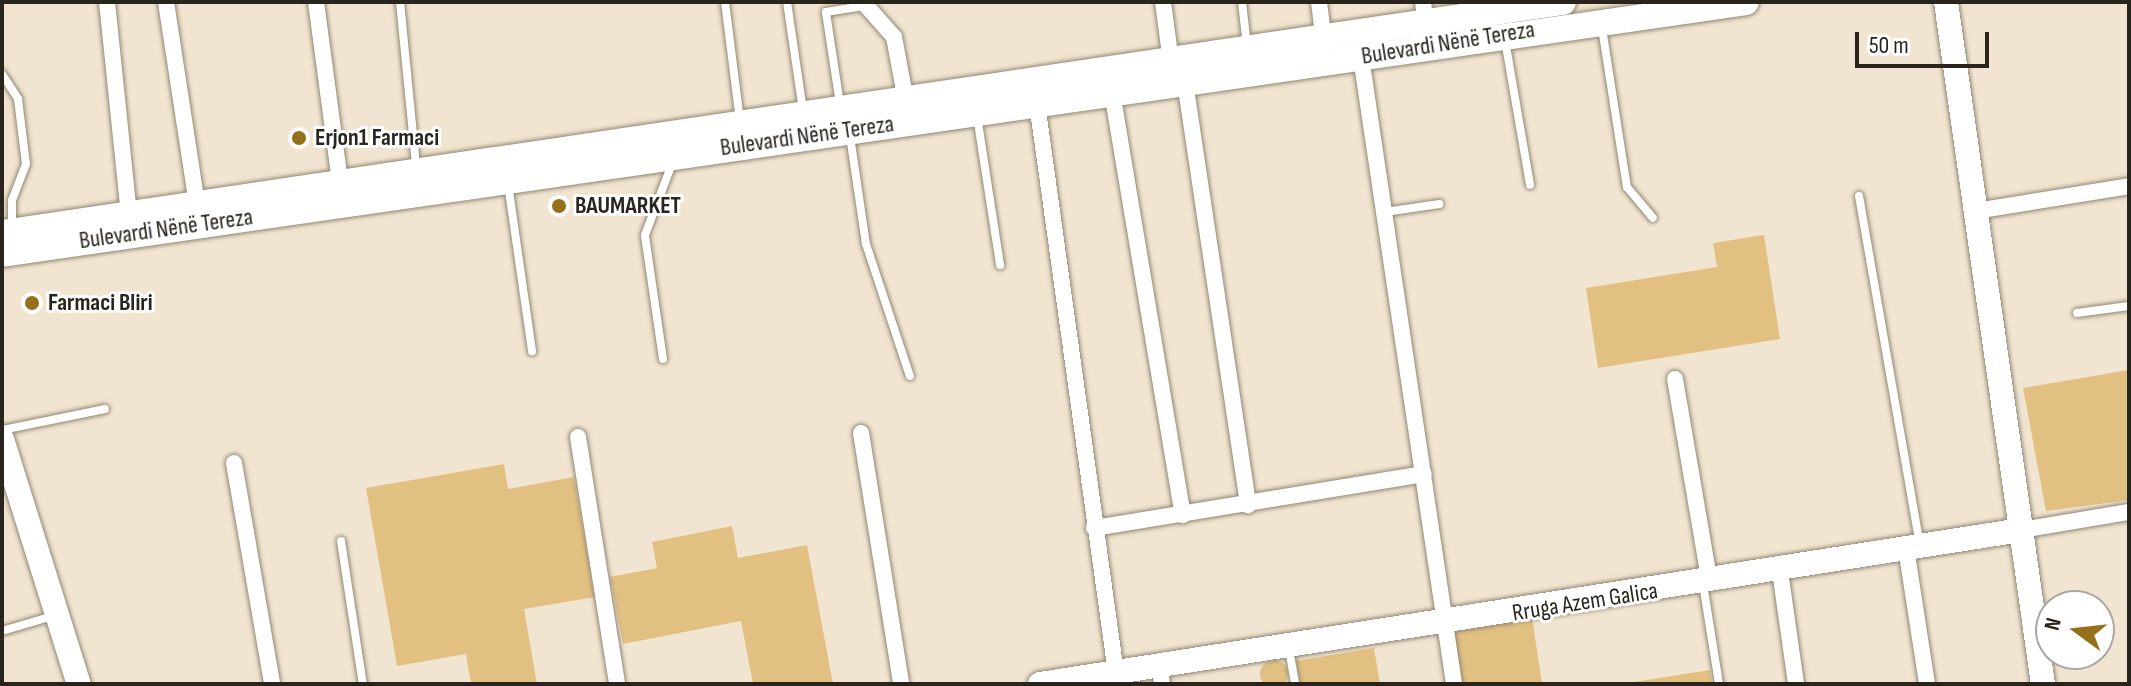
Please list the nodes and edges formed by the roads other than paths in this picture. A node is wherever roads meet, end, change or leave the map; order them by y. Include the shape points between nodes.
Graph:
1 (107, 2) edge
2 (166, 2) edge
3 (316, 2) edge
4 (400, 2) edge
5 (725, 2) edge
6 (787, 2) edge
7 (1163, 2) edge
8 (1242, 2) edge
9 (1319, 2) edge
10 (1746, 2) edge
11 (1946, 2) edge
12 (863, 4) edge
13 (1552, 4) edge
14 (1425, 14) edge
15 (1614, 14) edge
16 (1505, 35) junction
17 (1324, 40) junction
18 (1248, 51) junction
19 (1361, 57) junction
20 (1178, 72) junction
21 (2, 74) edge
22 (1112, 92) junction
23 (906, 101) junction
24 (1037, 103) junction
25 (976, 111) junction
26 (804, 115) junction
27 (845, 120) junction
28 (740, 124) junction
29 (679, 154) junction
30 (416, 171) junction
31 (508, 179) junction
32 (340, 183) junction
33 (1530, 185) dead end
34 (2129, 186) edge
35 (1859, 196) dead end
36 (197, 204) junction
37 (1439, 204) dead end
38 (1975, 211) junction
39 (1385, 212) junction
40 (129, 214) junction
41 (1653, 218) dead end
42 (5, 239) edge
43 (1000, 265) dead end
44 (2129, 306) edge
45 (2077, 313) dead end
46 (532, 351) dead end
47 (663, 359) dead end
48 (910, 376) dead end
49 (1675, 379) dead end
50 (105, 409) dead end
51 (2, 430) edge
52 (861, 433) dead end
53 (578, 437) dead end
54 (2, 439) edge
55 (234, 463) dead end
56 (1424, 474) junction
57 (1248, 505) junction
58 (2129, 512) edge
59 (1183, 515) junction
60 (1094, 528) junction
61 (2021, 530) junction
62 (341, 541) dead end
63 (1913, 547) junction
64 (1780, 571) junction
65 (1706, 584) junction
66 (57, 614) junction
67 (1446, 623) junction
68 (2, 631) edge
69 (1289, 647) junction
70 (1116, 673) junction
71 (1161, 675) edge
72 (79, 684) edge
73 (272, 684) edge
74 (363, 684) edge
75 (617, 684) edge
76 (901, 684) edge
77 (1040, 684) edge
78 (1295, 684) edge
79 (1454, 684) edge
80 (1719, 684) edge
81 (1796, 684) edge
82 (1927, 684) edge
83 (2043, 684) edge

1 - 40 street
2 - 36 street
3 - 32 street
4 - 30 lane
5 - 28 lane
6 - 26 lane
7 - 20 street
8 - 18 lane
9 - 17 street
10 - 15 main road, Bulevardi Nënë Tereza
11 - 38 street
12 - 23 street via 894,37
12 - 27 lane via 826,12
13 - 14 main road, Bulevardi Nënë Tereza
14 - 17 main road, Bulevardi Nënë Tereza
15 - 16 main road, Bulevardi Nënë Tereza
15 - 41 lane via 1627,187
16 - 19 main road, Bulevardi Nënë Tereza
16 - 33 lane
17 - 18 main road, Bulevardi Nënë Tereza
18 - 20 main road, Bulevardi Nënë Tereza
19 - 20 main road, Bulevardi Nënë Tereza
19 - 39 street
20 - 22 main road, Bulevardi Nënë Tereza
20 - 23 main road, Bulevardi Nënë Tereza
20 - 57 street
21 - 42 lane via 18,99 26,164
22 - 24 main road, Bulevardi Nënë Tereza
22 - 59 street
23 - 27 main road, Bulevardi Nënë Tereza
24 - 25 main road, Bulevardi Nënë Tereza
24 - 60 street
25 - 27 main road, Bulevardi Nënë Tereza
25 - 43 lane
26 - 27 main road, Bulevardi Nënë Tereza
26 - 28 main road, Bulevardi Nënë Tereza
27 - 29 main road, Bulevardi Nënë Tereza
27 - 48 lane via 866,244
28 - 30 main road, Bulevardi Nënë Tereza
29 - 31 main road, Bulevardi Nënë Tereza
29 - 47 lane via 654,200 645,235
30 - 32 main road, Bulevardi Nënë Tereza
31 - 42 main road, Bulevardi Nënë Tereza
31 - 46 lane
32 - 36 main road, Bulevardi Nënë Tereza
34 - 38 street
35 - 63 lane
36 - 40 main road, Bulevardi Nënë Tereza
37 - 39 lane
38 - 61 street
39 - 56 street
40 - 42 main road, Bulevardi Nënë Tereza
44 - 45 lane
49 - 65 street
50 - 51 lane
52 - 76 street
53 - 75 street
54 - 66 street
55 - 73 street
56 - 57 street
56 - 67 street
57 - 59 street
58 - 61 street, Rruga Azem Galica
59 - 60 street
60 - 70 street
61 - 63 street, Rruga Azem Galica
61 - 83 street
62 - 74 lane
63 - 64 street, Rruga Azem Galica
63 - 82 street
64 - 65 street, Rruga Azem Galica
64 - 81 street
65 - 67 street, Rruga Azem Galica
65 - 80 lane
66 - 68 lane
66 - 72 street
67 - 69 street, Rruga Azem Galica
67 - 79 street
69 - 71 street, Rruga Azem Galica
69 - 78 lane
70 - 71 street, Rruga Azem Galica
70 - 77 street, Rruga Azem Galica

